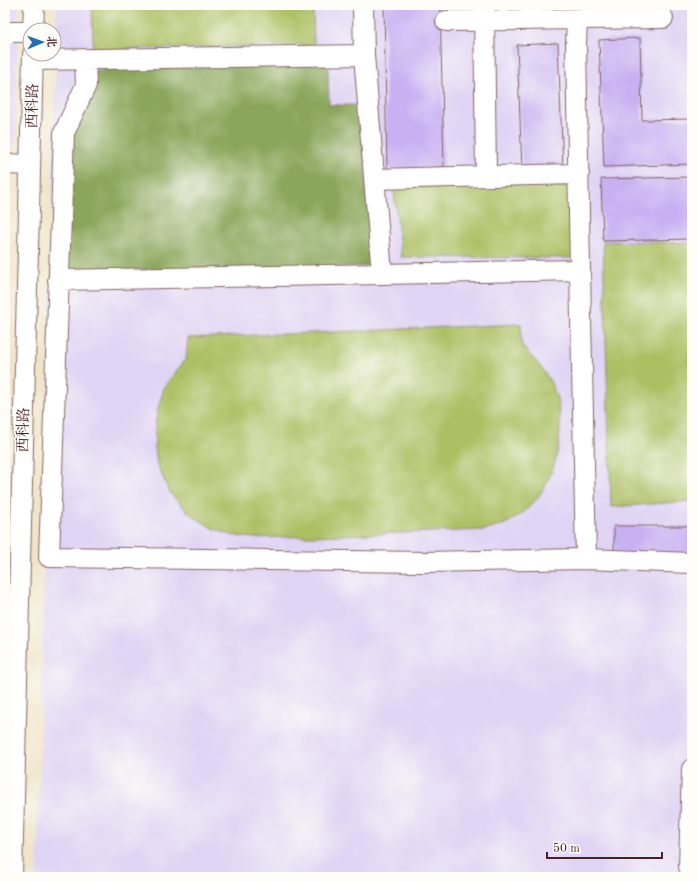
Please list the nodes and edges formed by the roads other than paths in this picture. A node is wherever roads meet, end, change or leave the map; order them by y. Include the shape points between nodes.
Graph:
1 (34, 5) edge
2 (363, 5) edge
3 (484, 13) edge
4 (588, 14) edge
5 (663, 18) dead end
6 (446, 21) dead end
7 (33, 22) edge
8 (5, 32) edge
9 (22, 32) edge
10 (364, 54) junction
11 (62, 58) edge
12 (85, 59) junction
13 (33, 62) edge
14 (5, 164) edge
15 (30, 165) junction
16 (579, 174) junction
17 (486, 176) junction
18 (374, 179) junction
19 (580, 270) junction
20 (382, 274) junction
21 (58, 280) junction
22 (586, 559) junction
23 (692, 563) edge
24 (692, 770) edge
25 (689, 867) dead end
26 (12, 877) edge

1 - 7 street
2 - 10 street
3 - 4 street
3 - 6 street
3 - 17 street
4 - 5 street
4 - 16 street via 576,52
8 - 9 street
10 - 12 street
10 - 18 street
11 - 12 street
12 - 21 street via 86,85 64,133
13 - 15 street, 西科路
14 - 15 street
15 - 26 street, 西科路
16 - 17 street
16 - 19 street
17 - 18 street
18 - 20 street
19 - 20 street
19 - 22 street
20 - 21 street
21 - 22 street via 49,557 423,562
22 - 23 street
24 - 25 street

